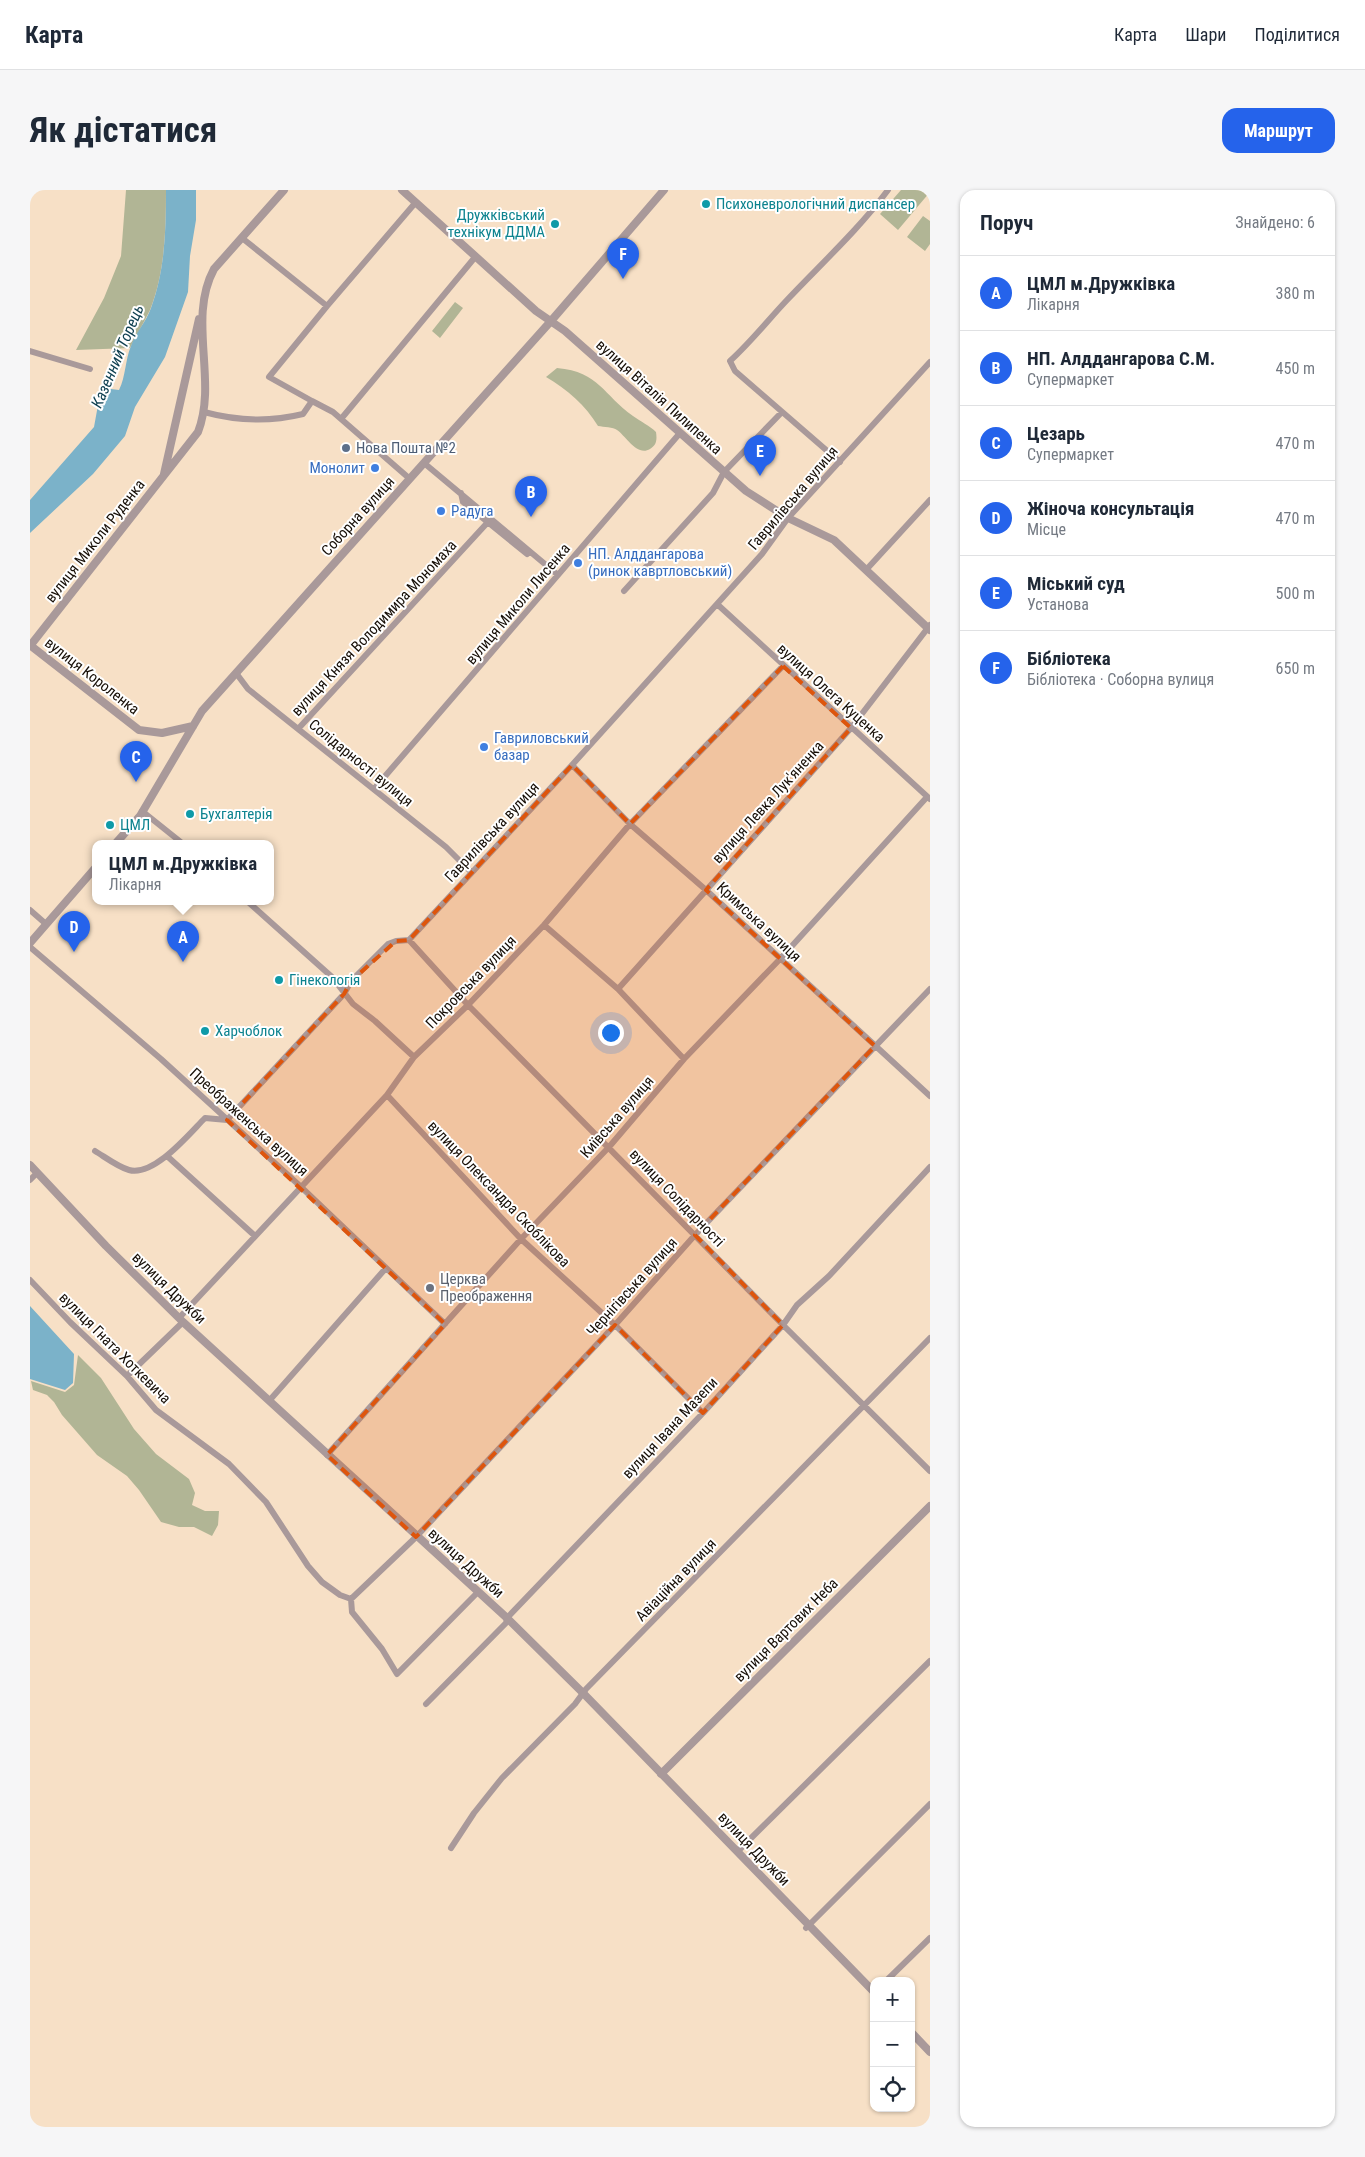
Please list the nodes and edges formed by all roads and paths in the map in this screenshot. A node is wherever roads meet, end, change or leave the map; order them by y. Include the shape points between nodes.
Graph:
1 (284, 190) edge
2 (402, 190) edge
3 (664, 190) edge
4 (888, 190) edge
5 (416, 202) junction
6 (242, 238) junction
7 (476, 256) junction
8 (208, 281) junction
9 (327, 306) junction
10 (551, 322) junction
11 (30, 351) edge
12 (930, 362) edge
13 (90, 369) dead end
14 (312, 401) junction
15 (204, 412) junction
16 (782, 412) junction
17 (341, 419) junction
18 (680, 433) junction
19 (840, 462) junction
20 (424, 463) junction
21 (724, 472) junction
22 (164, 476) junction
23 (410, 479) junction
24 (461, 493) junction
25 (930, 500) edge
26 (788, 518) junction
27 (488, 522) junction
28 (866, 570) junction
29 (558, 577) junction
30 (624, 591) dead end
31 (717, 604) junction
32 (929, 628) edge
33 (30, 646) edge
34 (783, 666) junction
35 (236, 673) junction
36 (194, 726) junction
37 (851, 728) junction
38 (298, 729) junction
39 (572, 765) junction
40 (374, 789) junction
41 (928, 798) edge
42 (142, 811) junction
43 (630, 824) junction
44 (118, 840) edge
45 (178, 840) edge
46 (92, 872) edge
47 (471, 872) junction
48 (706, 890) junction
49 (251, 905) edge
50 (30, 910) edge
51 (46, 924) junction
52 (544, 924) junction
53 (409, 940) junction
54 (30, 942) edge
55 (30, 946) edge
56 (781, 958) junction
57 (618, 989) junction
58 (930, 989) edge
59 (344, 994) junction
60 (468, 1005) junction
61 (875, 1046) junction
62 (414, 1057) junction
63 (684, 1059) junction
64 (387, 1095) junction
65 (930, 1096) edge
66 (227, 1120) junction
67 (609, 1147) junction
68 (94, 1151) dead end
69 (167, 1156) junction
70 (30, 1165) edge
71 (930, 1167) edge
72 (37, 1173) junction
73 (30, 1180) edge
74 (300, 1186) junction
75 (695, 1235) junction
76 (255, 1236) junction
77 (522, 1238) junction
78 (386, 1268) junction
79 (30, 1280) edge
80 (181, 1320) junction
81 (445, 1324) junction
82 (615, 1325) junction
83 (783, 1325) junction
84 (930, 1338) edge
85 (127, 1376) junction
86 (269, 1402) junction
87 (863, 1405) junction
88 (702, 1413) junction
89 (327, 1455) junction
90 (930, 1471) edge
91 (930, 1506) edge
92 (416, 1537) junction
93 (478, 1592) junction
94 (350, 1599) junction
95 (507, 1618) junction
96 (930, 1661) edge
97 (583, 1693) junction
98 (426, 1704) dead end
99 (661, 1774) junction
100 (930, 1804) edge
101 (451, 1848) dead end
102 (737, 1852) junction
103 (807, 1927) junction
104 (930, 1938) edge
105 (890, 1977) edge
106 (870, 1988) edge
107 (915, 2036) edge
108 (929, 2048) edge

1 - 6 street
2 - 5 street, вулиця Віталія Пилипенка
3 - 10 street, Соборна вулиця
4 - 16 street via 730,360 735,372
5 - 7 street, вулиця Віталія Пилипенка
5 - 9 street
6 - 8 street via 214,269
6 - 9 street
7 - 10 street, вулиця Віталія Пилипенка
7 - 17 street
8 - 15 street via 202,329
8 - 22 street, вулиця Миколи Руденка
9 - 14 street via 270,377
10 - 18 street, вулиця Віталія Пилипенка
10 - 20 street, Соборна вулиця
11 - 13 street
12 - 19 street, Гаврилівська вулиця
14 - 15 street via 304,414 279,419 232,418
14 - 17 street
15 - 22 street, вулиця Миколи Руденка via 198,432
16 - 19 street
16 - 21 street
17 - 23 street
18 - 21 street, вулиця Віталія Пилипенка
18 - 29 street, вулиця Миколи Лисенка
19 - 26 street, Гаврилівська вулиця
20 - 23 street, Соборна вулиця
20 - 24 street
21 - 26 street, вулиця Віталія Пилипенка via 746,491
21 - 30 street via 713,493
22 - 33 street, вулиця Миколи Руденка
23 - 35 street, Соборна вулиця
24 - 27 street via 463,502
24 - 29 street
25 - 28 street
26 - 28 street, вулиця Віталія Пилипенка via 834,540
26 - 31 street, Гаврилівська вулиця via 762,554
27 - 29 street
27 - 38 street, вулиця Князя Володимира Мономаха
28 - 32 street, вулиця Віталія Пилипенка
29 - 40 street, вулиця Миколи Лисенка
31 - 34 street, вулиця Олега Куценка
31 - 39 street, Гаврилівська вулиця
32 - 37 street, вулиця Левка Лук'яненка
33 - 36 street, вулиця Короленка via 140,730 162,734
34 - 37 street, вулиця Олега Куценка
34 - 43 street, Покровська вулиця
35 - 36 street, Соборна вулиця via 202,711
35 - 38 street, Солідарності вулиця via 248,689
36 - 42 street, Соборна вулиця
37 - 41 street, вулиця Олега Куценка
37 - 48 street, вулиця Левка Лук'яненка
38 - 40 street, Солідарності вулиця
39 - 43 street, Кримська вулиця
39 - 47 street, Гаврилівська вулиця
40 - 47 street, Солідарності вулиця via 446,847
41 - 56 street, Київська вулиця
42 - 44 street, Соборна вулиця
42 - 45 street
43 - 48 street, Кримська вулиця
43 - 52 street, Покровська вулиця
46 - 51 street
47 - 53 street, Гаврилівська вулиця
48 - 56 street, Кримська вулиця
48 - 57 street, вулиця Левка Лук'яненка
49 - 59 street via 332,977
50 - 51 street
51 - 54 street
52 - 57 street
52 - 60 street, Покровська вулиця
53 - 59 street via 388,944 351,981
53 - 60 street, вулиця Солідарності
55 - 66 street, Преображенська вулиця
56 - 61 street, Кримська вулиця
56 - 63 street, Київська вулиця
57 - 63 street
58 - 61 street, Чернігівська вулиця
59 - 62 street
59 - 66 street
60 - 62 street, Покровська вулиця
60 - 67 street, вулиця Солідарності
61 - 65 street, Кримська вулиця
61 - 75 street, Чернігівська вулиця
62 - 64 street, Покровська вулиця
63 - 67 street, Київська вулиця
64 - 74 street, Покровська вулиця
64 - 77 street, вулиця Олександра Скоблікова
66 - 69 street via 205,1118
66 - 74 street, Преображенська вулиця
67 - 75 street, вулиця Солідарності
67 - 77 street, Київська вулиця
68 - 69 street via 129,1170 142,1170
69 - 76 street
70 - 72 street, вулиця Дружби
71 - 83 street, вулиця Івана Мазепи via 829,1276 797,1305
72 - 73 street
72 - 80 street, вулиця Дружби
74 - 76 street, Покровська вулиця
74 - 78 street, Преображенська вулиця
75 - 82 street, Чернігівська вулиця
75 - 83 street, вулиця Солідарності
76 - 80 street, Покровська вулиця
77 - 81 street, Київська вулиця
77 - 82 street, вулиця Олександра Скоблікова
78 - 81 street, Преображенська вулиця
78 - 86 street
79 - 85 street, вулиця Гната Хоткевича
80 - 85 street, Покровська вулиця
80 - 86 street, вулиця Дружби
81 - 89 street, Київська вулиця
82 - 88 street, вулиця Олександра Скоблікова
82 - 92 street, Чернігівська вулиця
83 - 87 street, вулиця Солідарності
83 - 88 street, вулиця Івана Мазепи
84 - 87 street, Авіаційна вулиця
85 - 94 street, вулиця Гната Хоткевича via 156,1410 229,1464 266,1502 322,1582
86 - 89 street, вулиця Дружби
87 - 90 street, вулиця Солідарності
87 - 97 street, Авіаційна вулиця
88 - 95 street, вулиця Івана Мазепи
89 - 92 street, вулиця Дружби
91 - 99 street, вулиця Вартових Неба
92 - 93 street, вулиця Дружби
92 - 94 street, Чернігівська вулиця
93 - 94 street via 398,1674 352,1612
93 - 95 street, вулиця Дружби
95 - 97 street, вулиця Дружби
95 - 98 street, вулиця Івана Мазепи via 506,1623
96 - 102 street
97 - 99 street, вулиця Дружби
97 - 101 street, Авіаційна вулиця via 502,1778
99 - 102 street, вулиця Дружби
100 - 103 street
102 - 103 street, вулиця Дружби
103 - 106 street, вулиця Дружби
104 - 105 street
107 - 108 street

